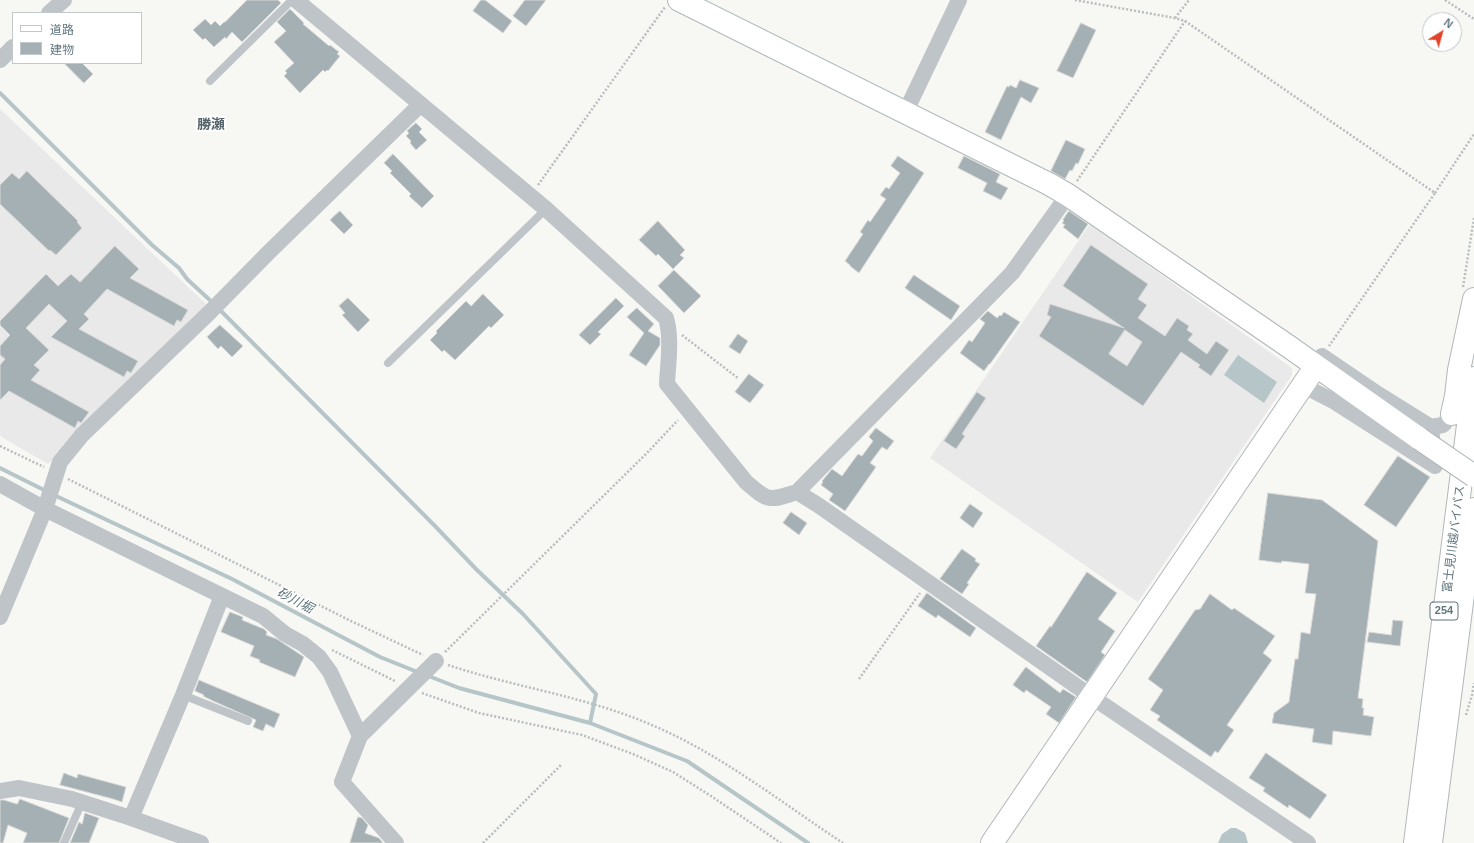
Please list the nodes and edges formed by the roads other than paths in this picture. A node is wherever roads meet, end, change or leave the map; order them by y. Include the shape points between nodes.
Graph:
1 (64, 0) edge
2 (292, 0) edge
3 (296, 0) edge
4 (959, 0) edge
5 (673, 2) edge
6 (50, 12) edge
7 (12, 48) edge
8 (0, 60) edge
9 (210, 81) dead end
10 (421, 104) junction
11 (906, 112) junction
12 (1068, 194) junction
13 (546, 209) junction
14 (1474, 299) edge
15 (1319, 361) junction
16 (388, 363) dead end
17 (1474, 378) edge
18 (1304, 386) junction
19 (1452, 414) joint
20 (1431, 427) junction
21 (1474, 476) edge
22 (0, 484) edge
23 (797, 492) junction
24 (45, 509) junction
25 (1474, 509) edge
26 (1474, 592) edge
27 (222, 596) junction
28 (1461, 613) junction
29 (0, 617) edge
30 (436, 661) road end
31 (183, 695) junction
32 (1092, 697) junction
33 (248, 721) dead end
34 (360, 736) junction
35 (0, 790) edge
36 (82, 802) junction
37 (131, 818) junction
38 (64, 843) edge
39 (201, 843) edge
40 (396, 843) edge
41 (992, 843) edge
42 (1308, 843) edge
43 (1415, 843) edge
44 (1432, 843) edge

1 - 6 street
2 - 9 lane
3 - 10 street
4 - 11 street
5 - 11 main road
7 - 8 street
10 - 13 street
10 - 24 street via 82,435 60,462
11 - 12 main road
12 - 15 main road via 1288,346
12 - 23 street via 1012,274
13 - 16 lane
13 - 23 street via 666,318 669,346 667,384 746,482 761,495 769,498 776,499
14 - 19 main road
15 - 18 main road
15 - 20 street
15 - 21 main road, bridge via 1360,397
17 - 43 main road, 富士見川越バイパス / 254
18 - 20 street via 1335,402 1435,466
18 - 32 main road
19 - 20 street via 1443,425
22 - 24 street
23 - 32 street
24 - 27 street
24 - 29 street
25 - 28 main road, 富士見川越バイパス / 254
26 - 28 main road
27 - 31 street
27 - 34 street via 263,616 318,657 330,672
28 - 44 main road, 富士見川越バイパス / 254
30 - 34 street
31 - 33 lane
31 - 37 street
32 - 41 main road
32 - 42 street
34 - 40 street via 342,782
35 - 36 street via 19,788
36 - 37 street
36 - 38 lane
37 - 39 street

